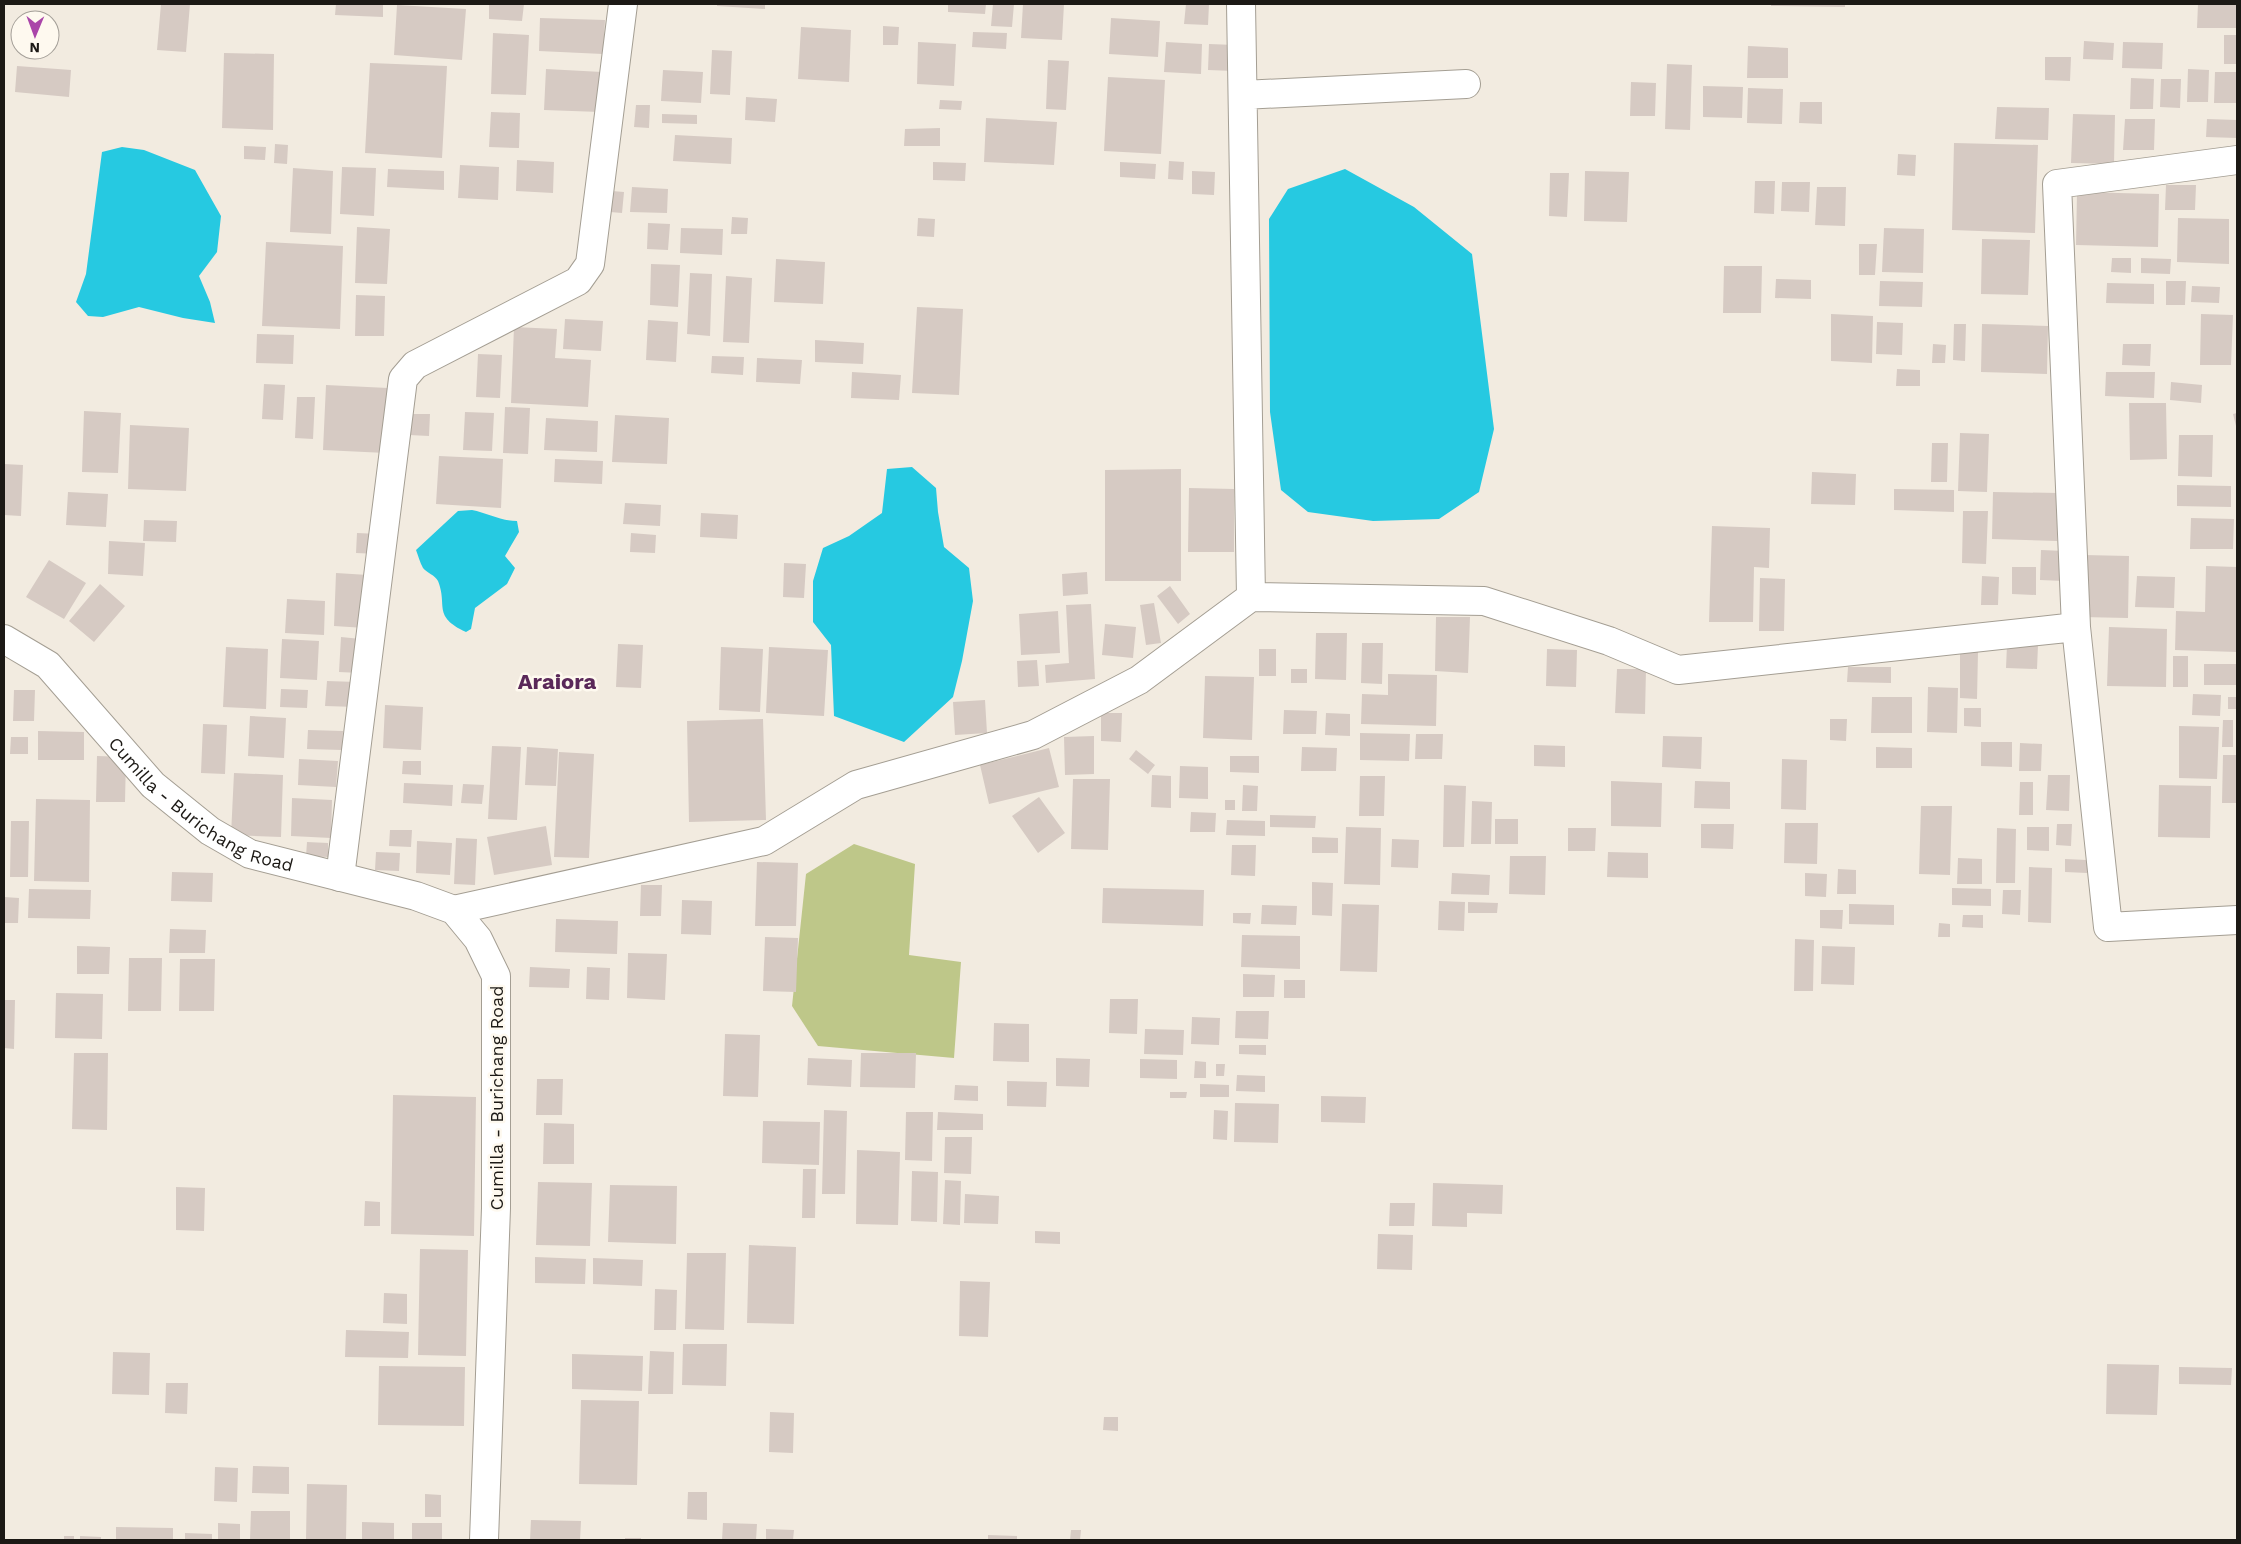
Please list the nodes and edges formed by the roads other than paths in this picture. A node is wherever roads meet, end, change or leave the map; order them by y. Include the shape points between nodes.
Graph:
1 (623, 4) edge
2 (1241, 4) edge
3 (1466, 84) dead end
4 (1243, 95) junction
5 (2237, 160) edge
6 (1250, 597) junction
7 (2076, 627) junction
8 (4, 639) edge
9 (340, 877) junction
10 (454, 910) junction
11 (2237, 920) edge
12 (484, 1540) edge

1 - 9 street via 590,264 578,281 415,366 403,378
2 - 4 street
3 - 4 street
4 - 6 street
5 - 7 street via 2057,184
6 - 7 street via 1484,601 1609,641 1678,670
6 - 10 street via 1139,680 1033,735 856,785 764,841
7 - 11 street via 2108,927
8 - 9 street, Cumilla - Burichang Road via 48,665 153,785 210,831 250,854
9 - 10 street, Cumilla - Burichang Road via 416,896
10 - 12 street, Cumilla - Burichang Road via 478,939 496,976 496,1208

